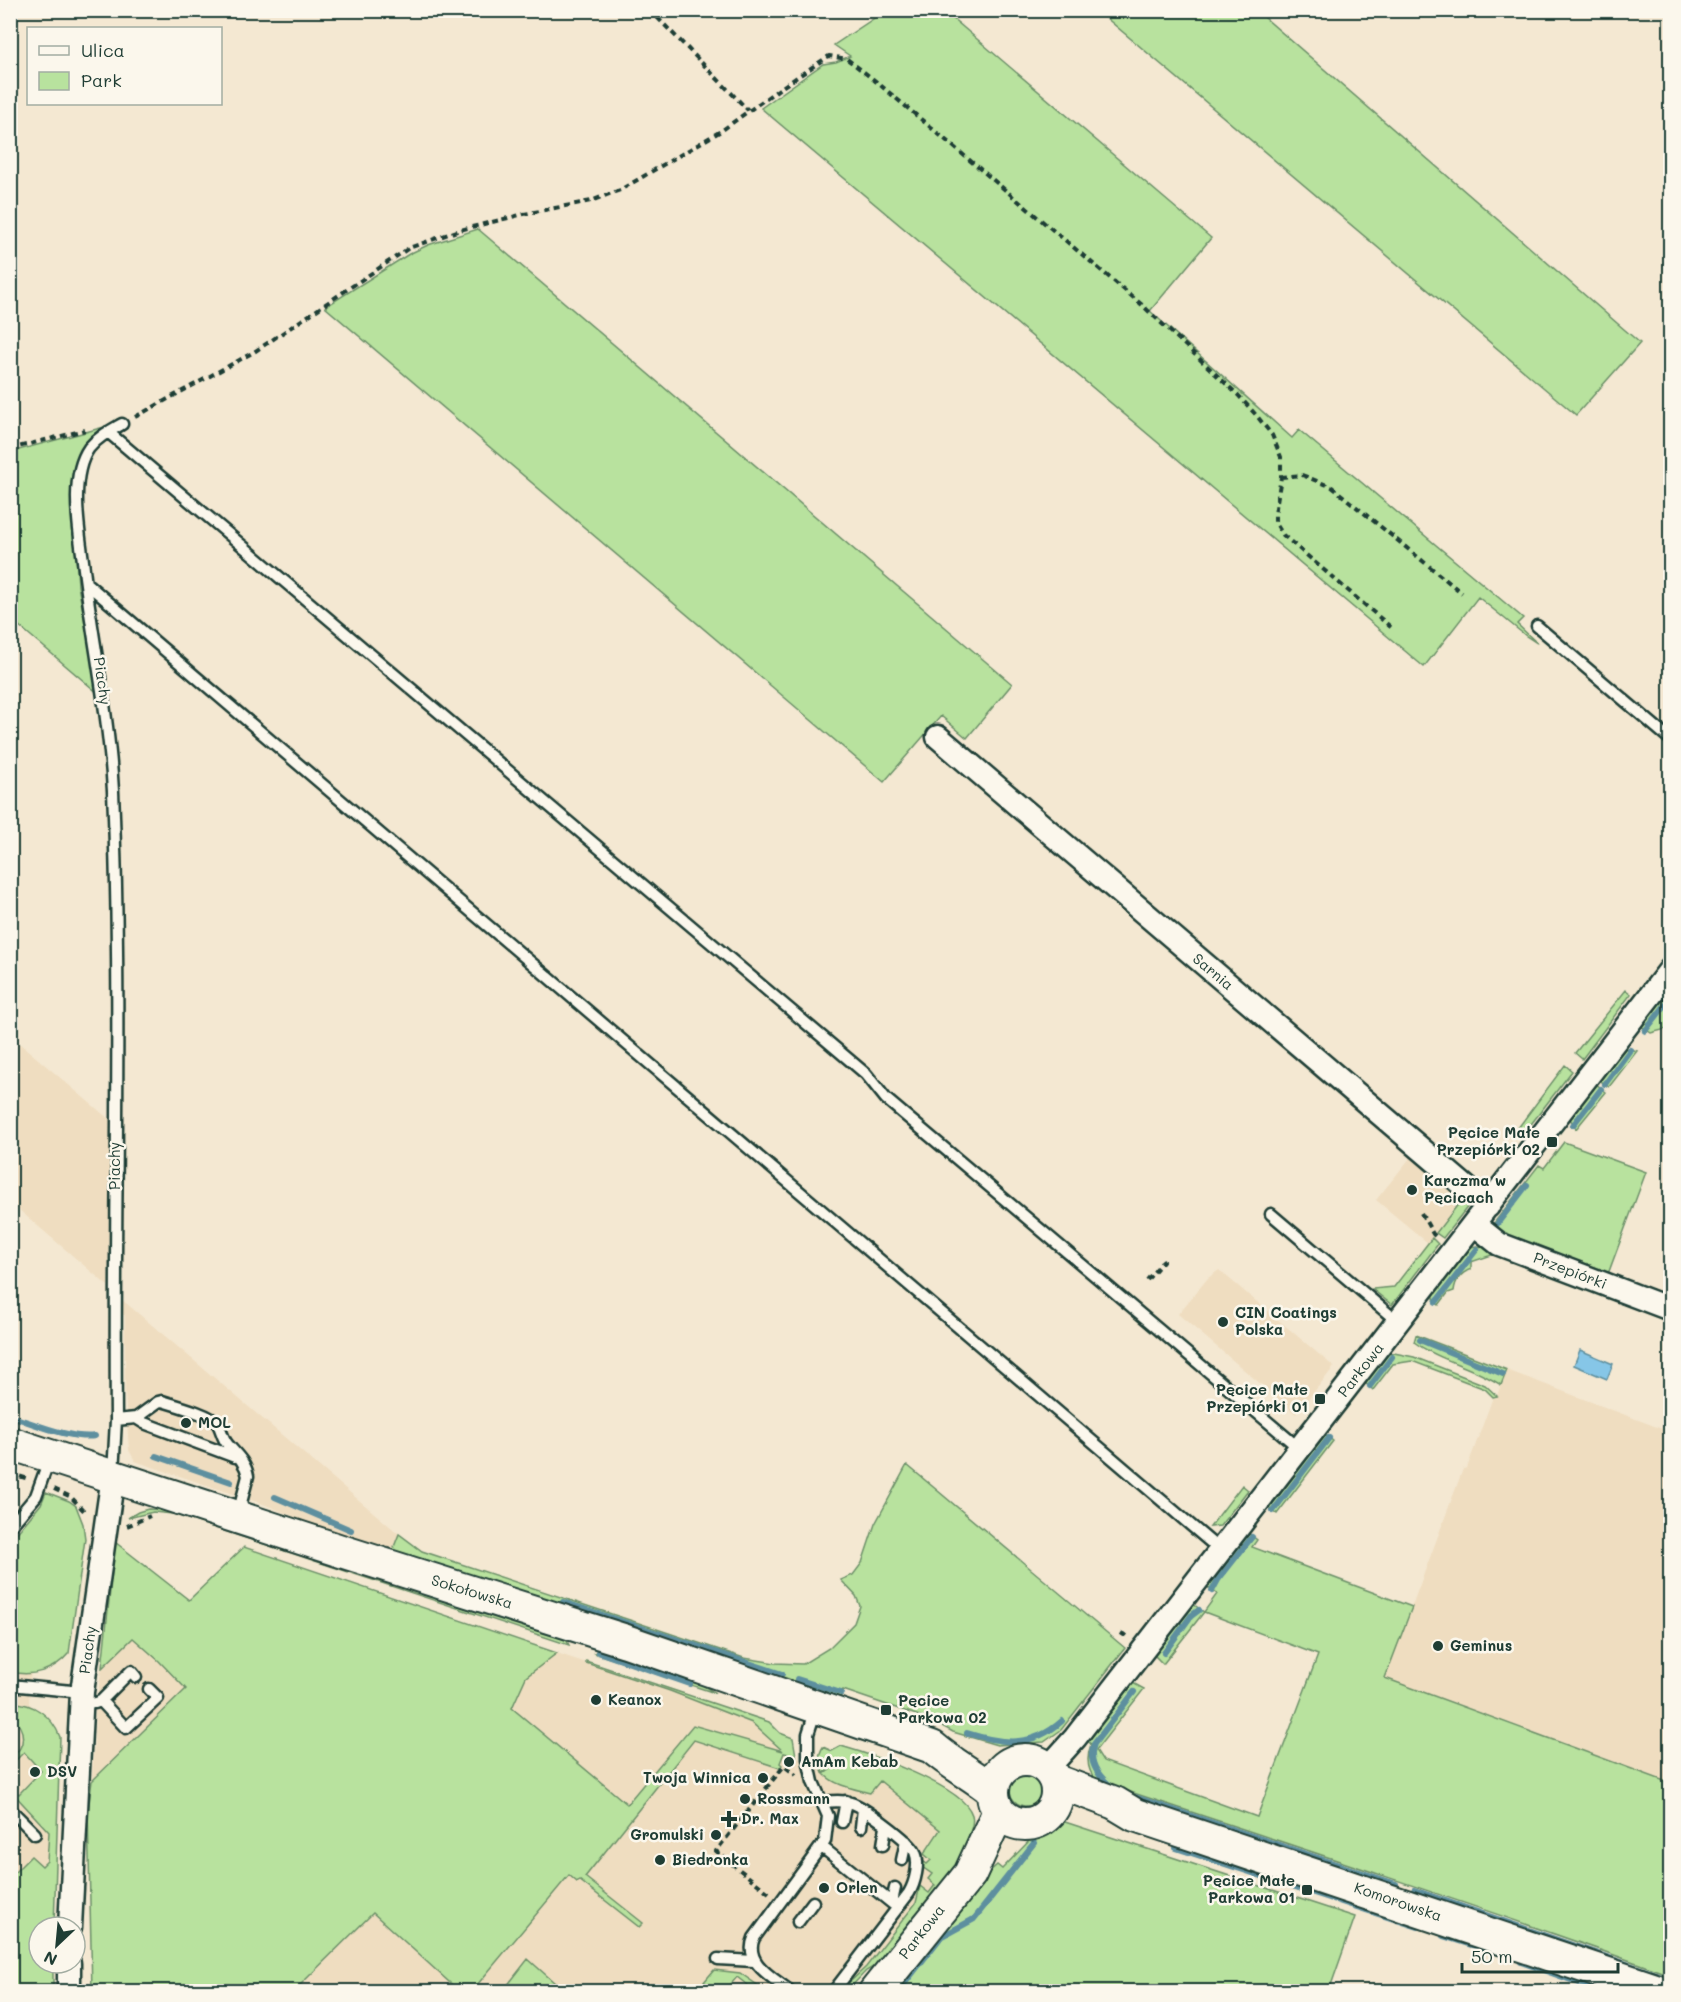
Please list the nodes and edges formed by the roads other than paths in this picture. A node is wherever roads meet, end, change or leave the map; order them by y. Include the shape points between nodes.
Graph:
1 (122, 424) road end
2 (108, 432) junction
3 (86, 583) junction
4 (1537, 626) dead end
5 (938, 737) dead end
6 (1671, 739) edge
7 (1671, 970) edge
8 (1488, 1206) junction
9 (1271, 1214) dead end
10 (1474, 1224) junction
11 (1671, 1309) edge
12 (1398, 1322) junction
13 (136, 1418) junction
14 (116, 1420) junction
15 (10, 1443) edge
16 (1299, 1449) junction
17 (51, 1457) junction
18 (241, 1460) junction
19 (113, 1476) junction
20 (238, 1516) junction
21 (10, 1527) edge
22 (1221, 1551) junction
23 (136, 1677) dead end
24 (10, 1685) edge
25 (148, 1689) dead end
26 (88, 1699) junction
27 (134, 1703) dead end
28 (817, 1706) junction
29 (143, 1712) junction
30 (932, 1747) junction
31 (1010, 1763) junction
32 (1052, 1786) junction
33 (846, 1801) junction
34 (823, 1802) junction
35 (10, 1809) edge
36 (863, 1809) junction
37 (1005, 1809) junction
38 (842, 1822) dead end
39 (886, 1826) junction
40 (861, 1827) dead end
41 (35, 1834) dead end
42 (906, 1841) junction
43 (883, 1845) dead end
44 (822, 1847) junction
45 (840, 1858) junction
46 (902, 1860) dead end
47 (836, 1874) dead end
48 (895, 1888) dead end
49 (813, 1902) dead end
50 (895, 1905) junction
51 (71, 1915) edge
52 (798, 1922) dead end
53 (718, 1959) dead end
54 (754, 1961) junction
55 (69, 1975) edge
56 (69, 1992) edge
57 (791, 1992) edge
58 (833, 1992) edge
59 (875, 1992) edge
60 (1661, 1992) edge

1 - 2 lane, Piachy
2 - 3 lane, Piachy via 90,448 79,481 77,504
2 - 16 lane via 866,1074 886,1099
3 - 14 lane, Piachy via 104,698 112,790 116,920
3 - 22 lane
4 - 6 lane
5 - 8 street, Sarnia
7 - 8 street, Parkowa
8 - 10 street, Parkowa
9 - 12 lane
10 - 11 street, Przepiórki via 1499,1244
10 - 12 street, Parkowa
12 - 16 street, Parkowa
13 - 14 lane
13 - 18 lane
13 - 18 lane via 162,1401 207,1417 218,1425 224,1441
14 - 19 lane, Piachy
15 - 17 street, Sokołowska
16 - 22 street, Parkowa
17 - 19 street, Sokołowska
17 - 21 lane via 36,1496
18 - 20 lane via 248,1476
19 - 20 street, Sokołowska
19 - 26 street, Piachy
20 - 28 street, Sokołowska
22 - 32 street, Parkowa via 1075,1738
23 - 26 lane via 131,1671 118,1688
24 - 26 lane
25 - 29 lane via 158,1698
26 - 29 lane via 126,1728
26 - 51 street, Piachy
27 - 29 lane
28 - 30 street, Sokołowska
28 - 34 lane via 807,1747 810,1772
30 - 31 street, Sokołowska via 953,1746
30 - 37 street, Sokołowska via 983,1783
31 - 32 street via 1039,1762
31 - 37 street via 998,1775
32 - 37 street via 1038,1822
32 - 60 street, Komorowska via 1114,1816 1135,1815
33 - 34 lane
33 - 36 lane
33 - 38 lane
34 - 44 lane via 828,1822
35 - 41 lane
36 - 39 lane
36 - 40 lane
37 - 59 street, Parkowa via 992,1862 970,1874
39 - 42 lane
39 - 43 lane
42 - 46 lane
42 - 50 lane via 916,1854 915,1876 909,1893
44 - 45 lane
44 - 54 lane via 753,1941
45 - 47 lane
45 - 50 lane via 876,1884
48 - 50 lane
49 - 52 lane
50 - 58 lane
53 - 54 lane
54 - 57 lane
55 - 56 street

